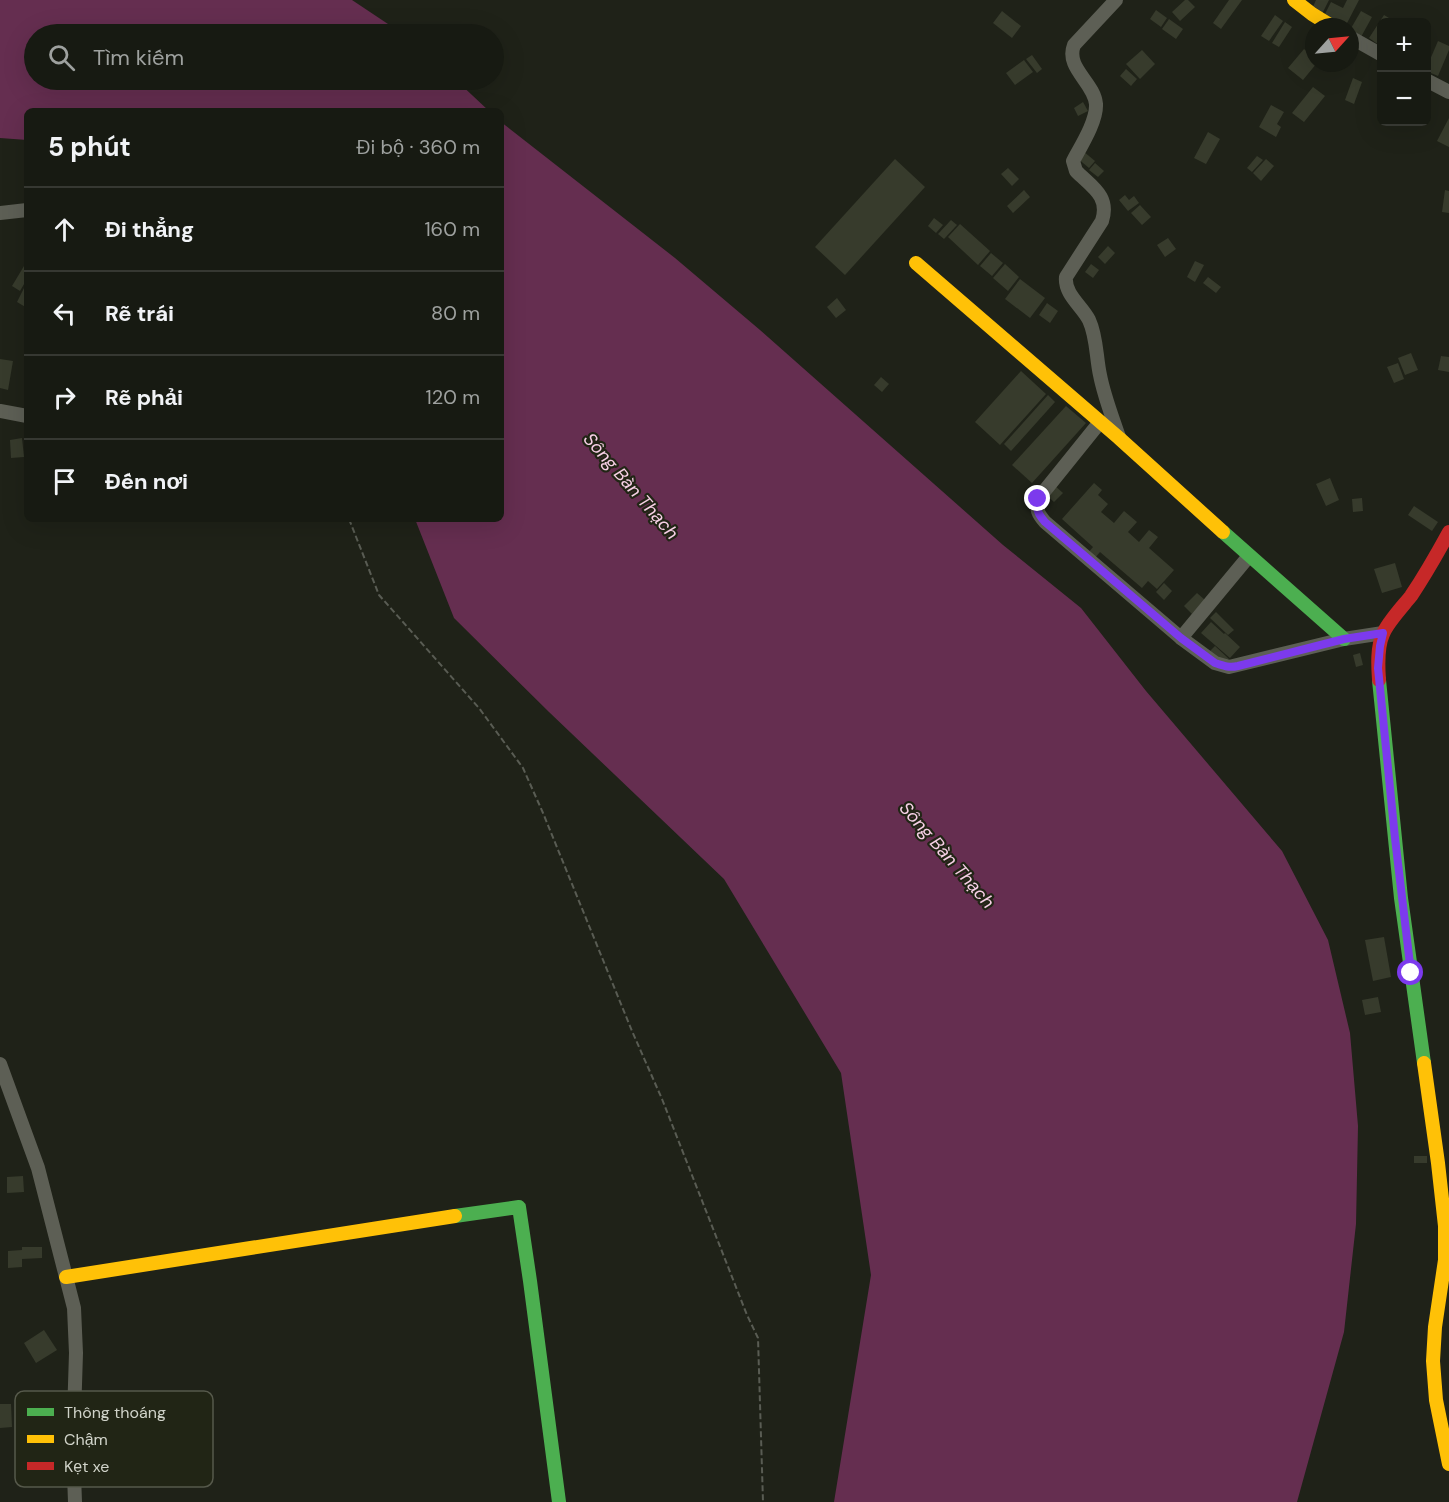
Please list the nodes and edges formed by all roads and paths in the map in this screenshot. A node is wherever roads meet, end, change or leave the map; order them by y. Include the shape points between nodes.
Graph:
1 (1116, 0) edge
2 (1293, 0) edge
3 (1318, 18) edge
4 (1359, 43) edge
5 (1377, 52) edge
6 (1431, 83) edge
7 (1449, 92) edge
8 (24, 210) edge
9 (0, 213) edge
10 (916, 263) dead end
11 (0, 411) edge
12 (24, 415) edge
13 (1100, 422) junction
14 (1119, 438) junction
15 (350, 522) edge
16 (1449, 532) edge
17 (1249, 556) junction
18 (1383, 633) junction
19 (1181, 638) junction
20 (1344, 639) junction
21 (0, 1064) edge
22 (66, 1277) junction
23 (75, 1391) edge
24 (1449, 1464) edge
25 (74, 1487) edge
26 (75, 1502) edge
27 (558, 1502) edge
28 (763, 1502) edge

1 - 14 street via 1072,49 1072,61 1096,103 1094,119 1074,166 1101,197 1105,212 1065,283 1093,330 1100,377
2 - 3 street
4 - 5 street
6 - 7 street
8 - 9 street
10 - 13 street
11 - 12 street
13 - 14 street
13 - 19 street via 1038,499 1036,508 1045,522
14 - 17 street
15 - 28 path via 379,595 478,708 523,768 543,813 758,1338
16 - 18 street
17 - 19 street
17 - 20 street
18 - 20 street
18 - 24 street via 1378,668 1395,838 1445,1230 1433,1360
19 - 20 street via 1215,663 1229,668
21 - 22 street via 38,1168
22 - 23 street via 74,1308
22 - 27 street via 519,1208
25 - 26 street

